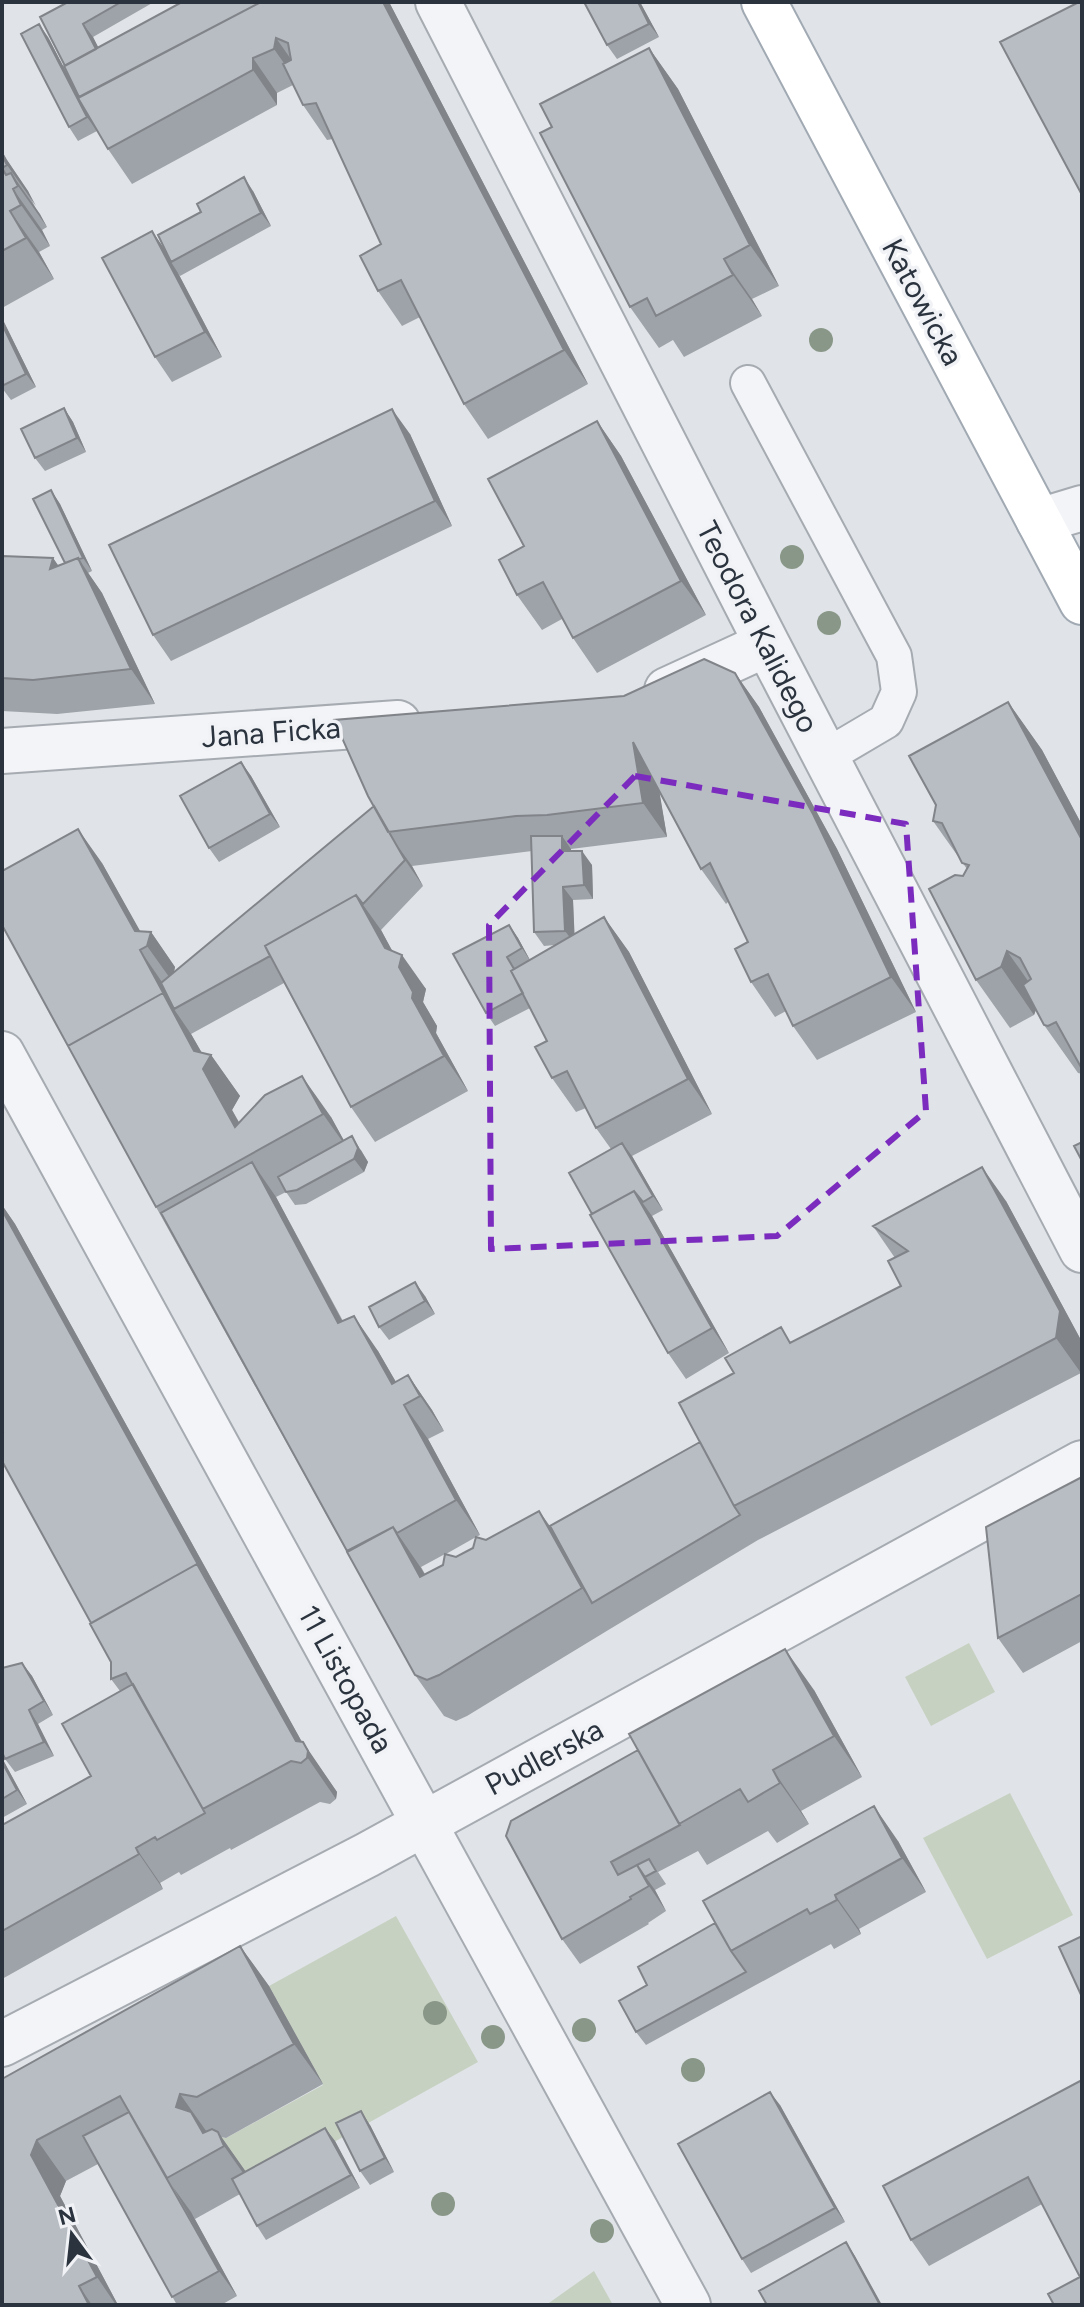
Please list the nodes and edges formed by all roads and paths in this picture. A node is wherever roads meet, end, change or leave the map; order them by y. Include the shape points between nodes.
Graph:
1 (438, 2) edge
2 (764, 2) edge
3 (748, 383) dead end
4 (1082, 508) edge
5 (1039, 521) junction
6 (1082, 602) edge
7 (767, 644) junction
8 (630, 702) edge
9 (440, 720) edge
10 (2, 751) edge
11 (825, 757) junction
12 (2, 1054) edge
13 (1082, 1250) edge
14 (1082, 1463) edge
15 (423, 1823) junction
16 (2, 2044) edge
17 (688, 2305) edge

1 - 7 street, Teodora Kalidego
2 - 5 main road, Katowicka
3 - 11 lane via 894,656 899,692 886,721
4 - 5 street
5 - 6 main road, Katowicka
7 - 8 street
7 - 11 street, Teodora Kalidego
9 - 10 street, Jana Ficka
11 - 13 street, Teodora Kalidego
12 - 15 street, 11 Listopada
14 - 15 street, Pudlerska
15 - 16 street, Pudlerska
15 - 17 street, 11 Listopada

